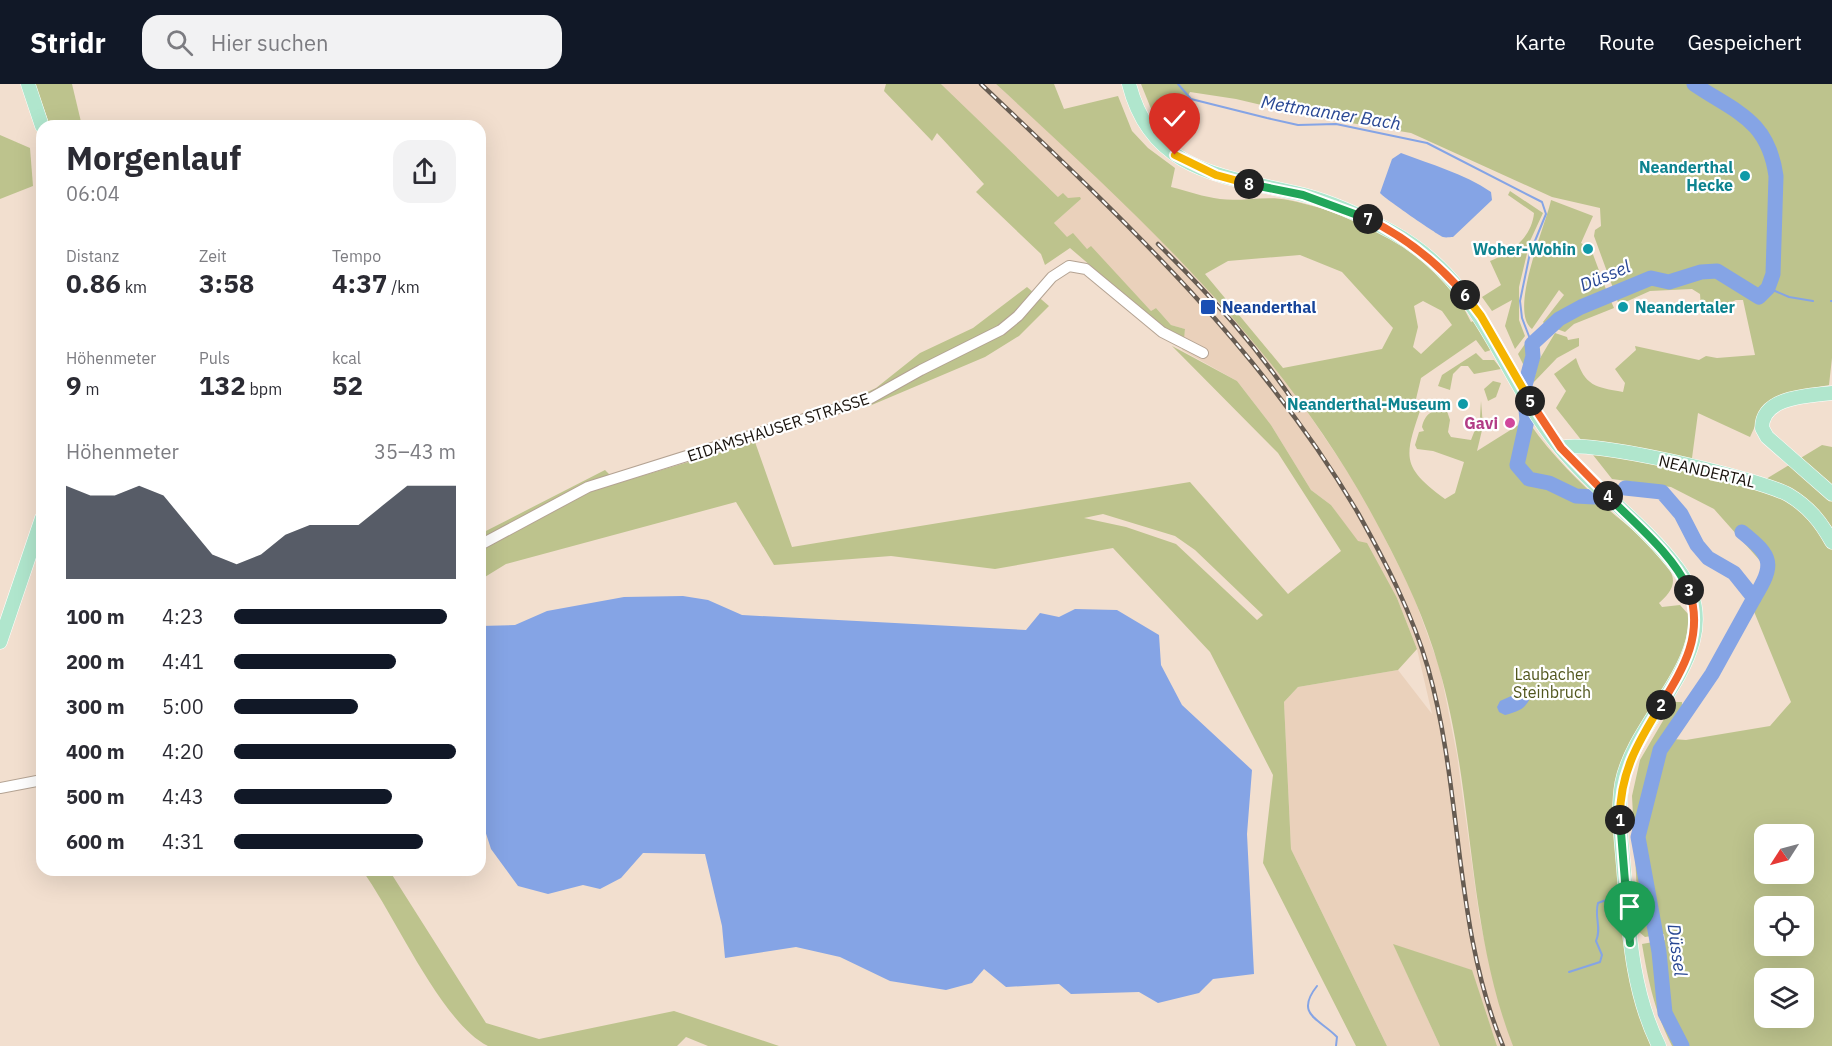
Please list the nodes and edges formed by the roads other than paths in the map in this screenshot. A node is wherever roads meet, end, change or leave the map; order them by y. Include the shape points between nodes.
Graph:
1 (28, 84) edge
2 (1129, 84) edge
3 (40, 120) edge
4 (1203, 353) dead end
5 (1832, 393) edge
6 (1561, 448) junction
7 (1832, 494) edge
8 (36, 534) edge
9 (1832, 542) edge
10 (486, 543) edge
11 (3, 622) edge
12 (0, 642) edge
13 (36, 781) edge
14 (0, 788) edge
15 (1659, 1046) edge

1 - 3 main road
2 - 6 main road via 1147,128 1164,147 1187,163 1237,182 1321,200 1370,220 1414,246 1470,301
4 - 10 street, EIDAMSHAUSER STRASSE via 1162,332 1086,269 1069,266 1052,277 1001,330 870,398 588,487
5 - 7 main road via 1780,402 1767,411 1762,423 1763,433
6 - 9 main road, NEANDERTAL via 1569,445 1603,449 1768,486 1809,508
6 - 15 main road via 1677,567 1689,590 1695,615 1688,657 1628,763 1620,805 1633,967 1643,1008
8 - 11 main road
11 - 12 main road
13 - 14 street

